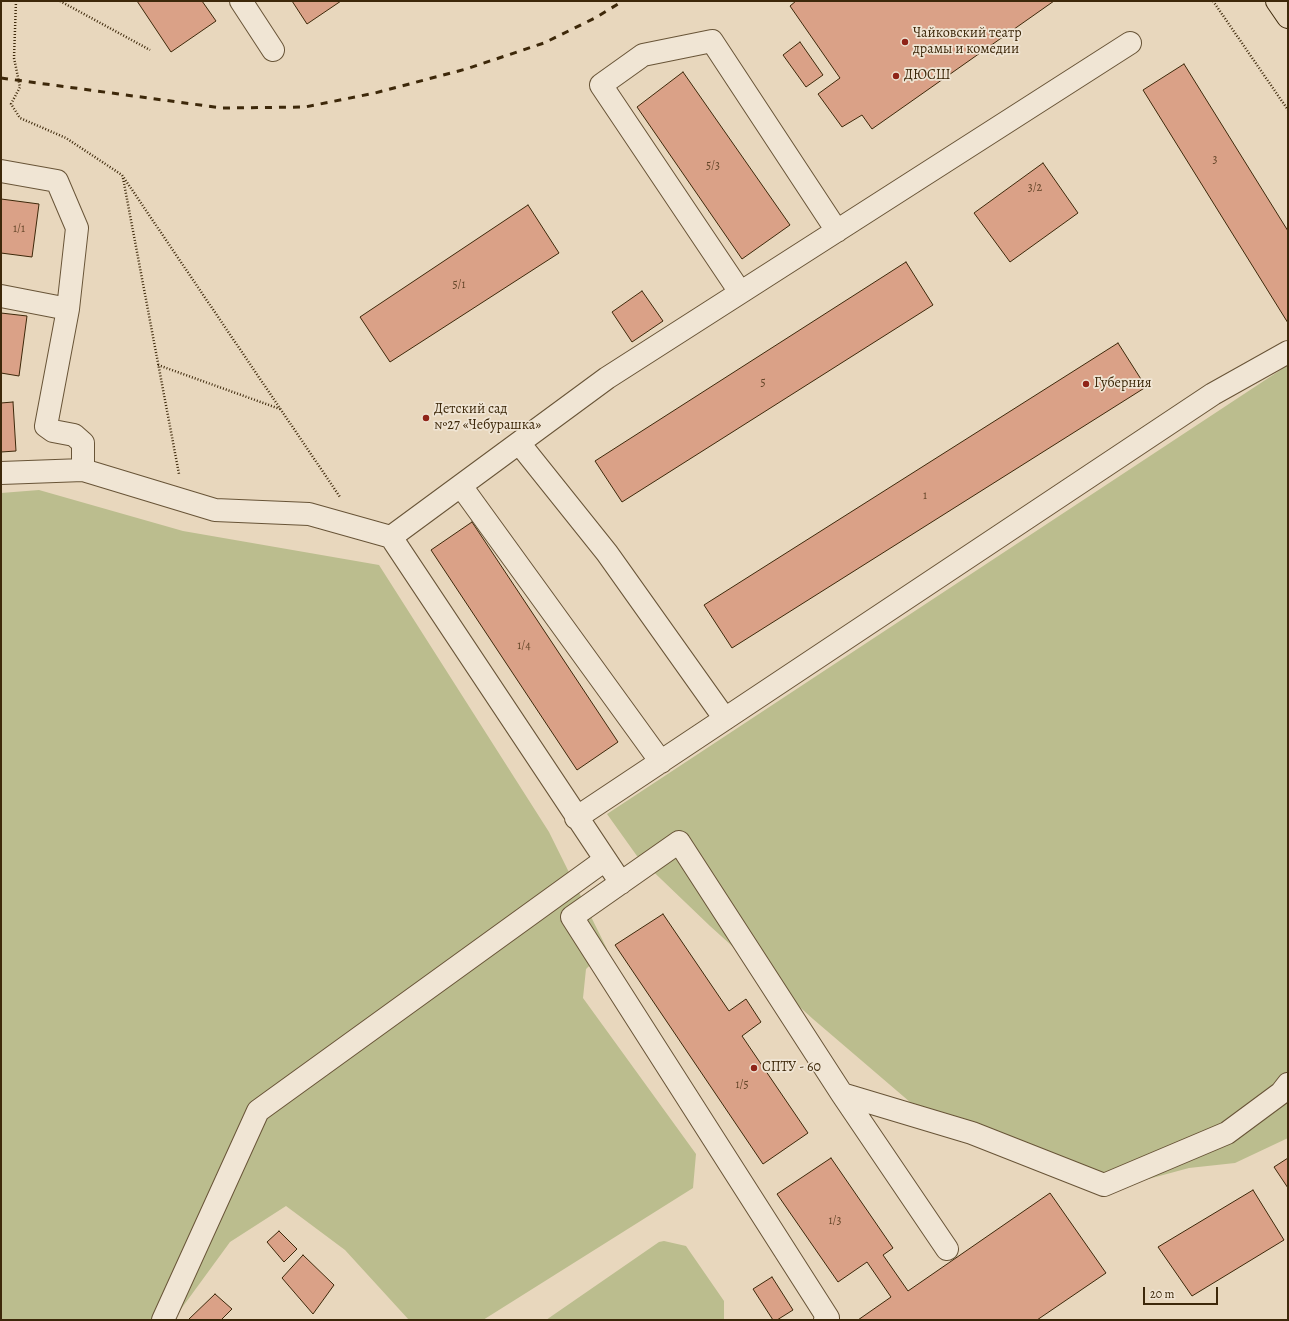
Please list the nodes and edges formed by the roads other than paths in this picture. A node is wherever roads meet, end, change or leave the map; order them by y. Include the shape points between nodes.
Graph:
1 (241, 1) edge
2 (1277, 1) edge
3 (1288, 17) edge
4 (1130, 43) dead end
5 (273, 50) dead end
6 (1, 171) edge
7 (837, 231) junction
8 (740, 292) junction
9 (1, 296) edge
10 (68, 309) junction
11 (1288, 352) edge
12 (519, 443) junction
13 (83, 470) junction
14 (1, 473) edge
15 (461, 486) junction
16 (391, 537) junction
17 (725, 719) junction
18 (661, 762) junction
19 (576, 818) junction
20 (605, 860) junction
21 (621, 883) junction
22 (1288, 1084) edge
23 (842, 1094) junction
24 (947, 1249) dead end
25 (163, 1320) edge
26 (825, 1320) edge

1 - 5 lane
2 - 3 main road
4 - 7 lane
6 - 10 lane via 57,181 77,228
7 - 8 lane
7 - 8 lane via 712,41 643,55 601,85
8 - 12 lane via 607,378
9 - 10 lane
10 - 13 lane via 46,426 53,431 74,435 83,443
11 - 17 lane via 1213,394
12 - 15 lane
12 - 17 lane via 607,552
13 - 14 lane
13 - 16 lane via 214,510 309,514
15 - 16 lane
15 - 18 lane
16 - 19 lane
17 - 18 lane
18 - 19 lane
19 - 20 lane
20 - 21 lane
20 - 25 lane via 258,1111
21 - 23 lane via 679,842
21 - 26 lane via 572,917 828,1318
22 - 23 lane via 1281,1093 1227,1133 1104,1185 972,1133
23 - 24 lane

